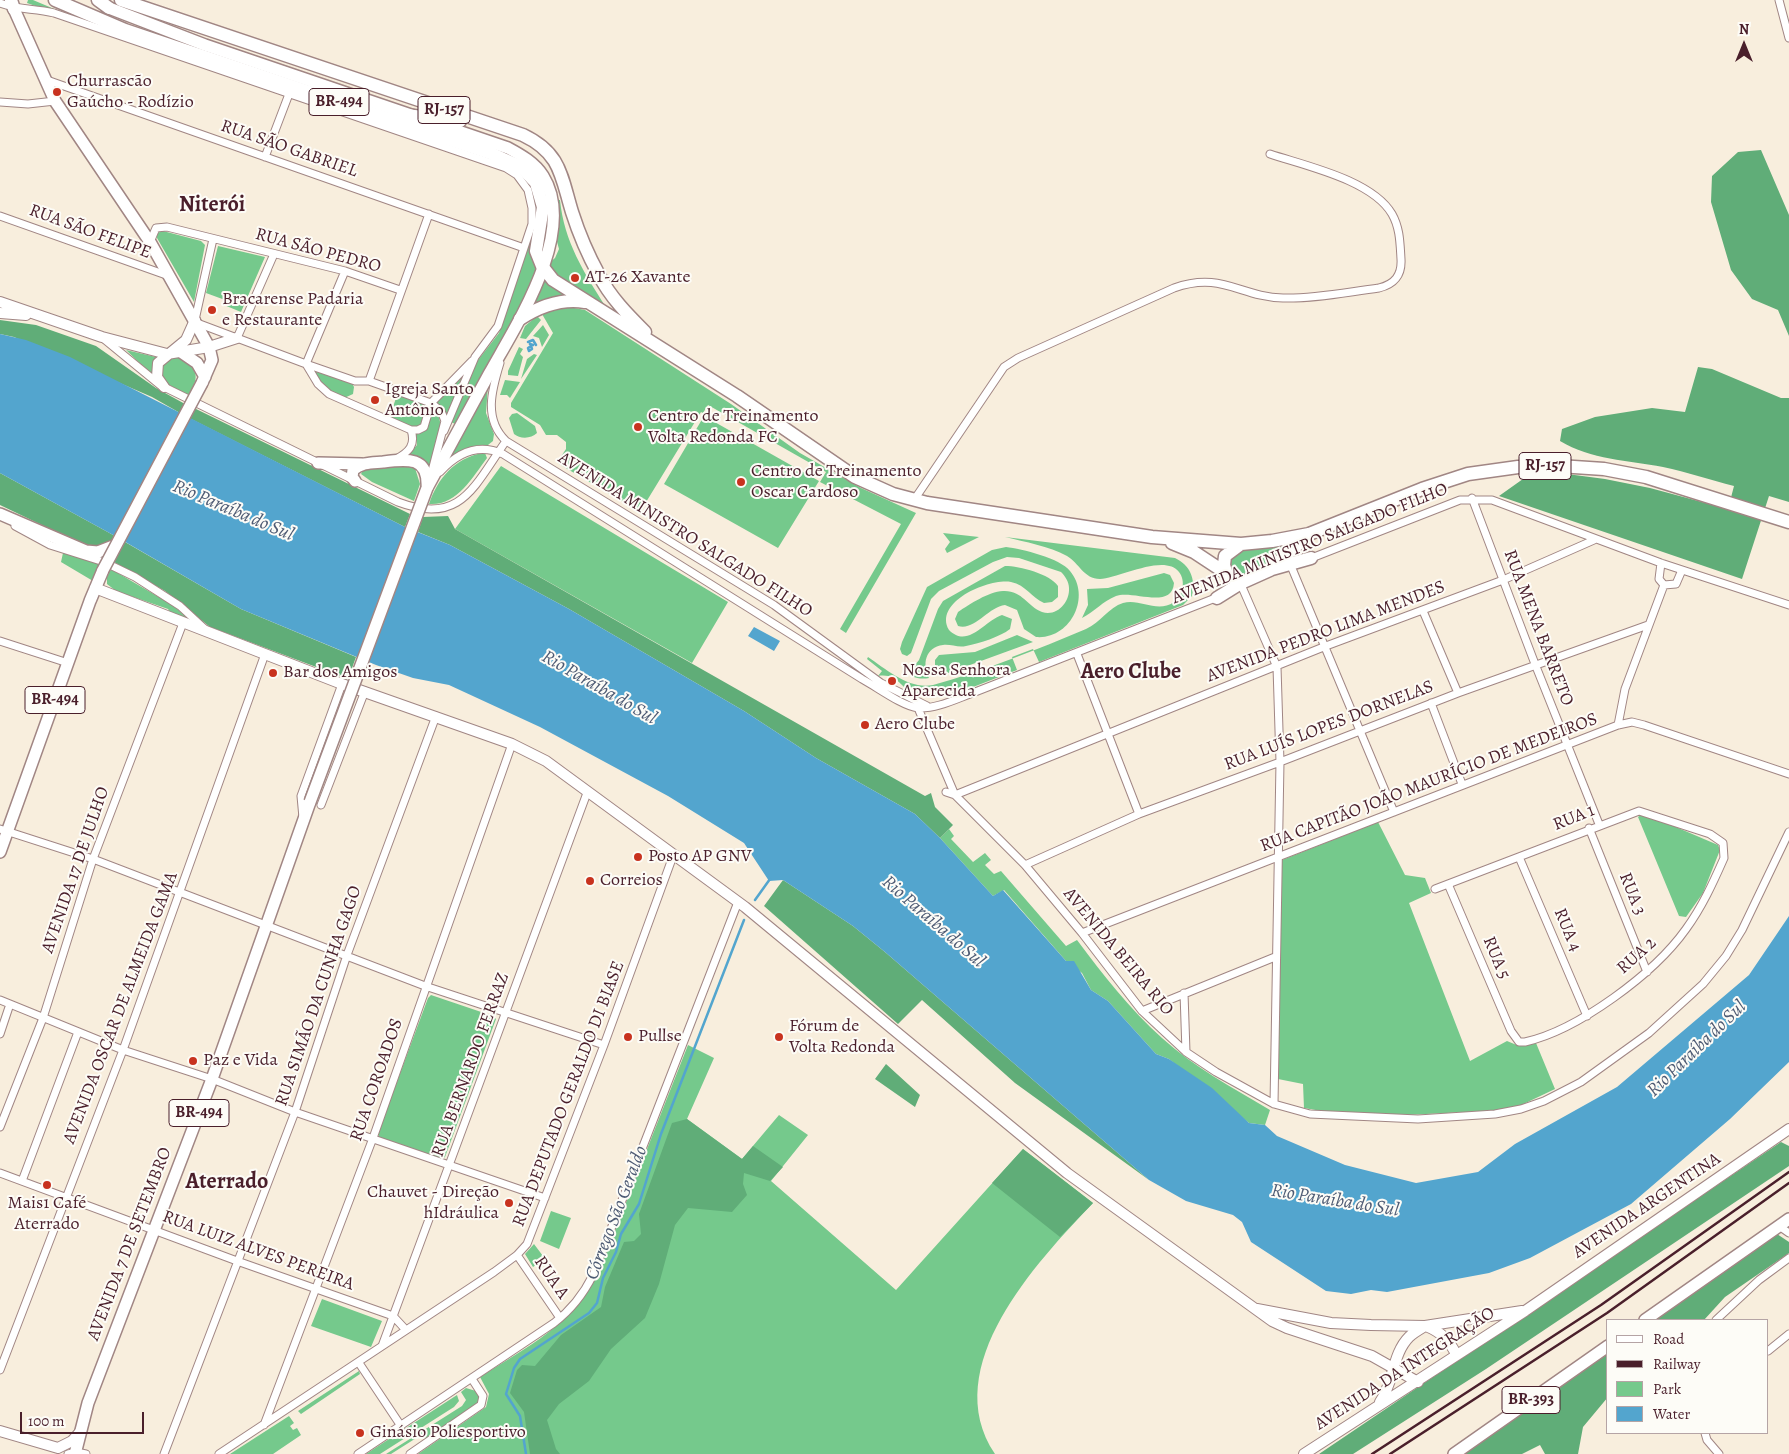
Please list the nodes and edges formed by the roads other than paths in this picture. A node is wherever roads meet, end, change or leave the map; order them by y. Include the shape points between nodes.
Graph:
1 (55, 0) edge
2 (90, 0) edge
3 (98, 0) edge
4 (120, 0) edge
5 (1780, 0) edge
6 (0, 3) edge
7 (11, 3) edge
8 (109, 8) junction
9 (1789, 38) edge
10 (44, 79) junction
11 (289, 94) junction
12 (55, 101) junction
13 (0, 102) edge
14 (405, 115) junction
15 (483, 123) junction
16 (1270, 154) dead end
17 (265, 157) junction
18 (429, 214) junction
19 (0, 216) edge
20 (213, 239) junction
21 (150, 242) junction
22 (524, 248) junction
23 (274, 254) junction
24 (542, 266) junction
25 (344, 271) junction
26 (169, 276) junction
27 (400, 290) junction
28 (0, 302) edge
29 (590, 303) junction
30 (0, 313) edge
31 (44, 316) junction
32 (520, 319) junction
33 (196, 321) junction
34 (102, 337) junction
35 (237, 338) junction
36 (658, 346) junction
37 (209, 347) junction
38 (504, 349) junction
39 (181, 352) junction
40 (167, 354) junction
41 (475, 357) junction
42 (306, 364) junction
43 (203, 380) junction
44 (369, 381) junction
45 (164, 387) junction
46 (431, 403) junction
47 (411, 430) junction
48 (444, 431) junction
49 (506, 441) junction
50 (498, 452) junction
51 (393, 461) junction
52 (318, 463) junction
53 (362, 464) junction
54 (355, 481) junction
55 (427, 488) junction
56 (1472, 498) junction
57 (914, 500) junction
58 (0, 516) edge
59 (1787, 522) edge
60 (1309, 534) junction
61 (1152, 537) junction
62 (1594, 540) junction
63 (1241, 544) junction
64 (116, 545) junction
65 (1311, 558) junction
66 (1661, 564) junction
67 (1292, 566) junction
68 (1270, 570) junction
69 (1682, 570) junction
70 (1226, 572) junction
71 (1503, 580) junction
72 (1241, 585) junction
73 (1664, 585) junction
74 (95, 588) junction
75 (1217, 598) joint
76 (1789, 605) edge
77 (1423, 611) junction
78 (183, 623) junction
79 (1648, 625) junction
80 (208, 632) junction
81 (0, 641) edge
82 (1326, 646) junction
83 (265, 654) junction
84 (1077, 654) junction
85 (68, 662) junction
86 (1535, 664) junction
87 (1277, 667) junction
88 (342, 684) junction
89 (365, 691) junction
90 (1458, 693) junction
91 (1431, 704) junction
92 (930, 707) junction
93 (918, 708) junction
94 (436, 716) junction
95 (1618, 725) junction
96 (927, 726) junction
97 (1361, 731) junction
98 (1107, 733) junction
99 (512, 744) junction
100 (1567, 746) junction
101 (1280, 762) junction
102 (1789, 774) edge
103 (1462, 784) junction
104 (946, 792) dead end
105 (587, 793) junction
106 (955, 795) junction
107 (315, 804) junction
108 (1394, 812) junction
109 (1139, 814) junction
110 (303, 821) junction
111 (1599, 824) junction
112 (1589, 828) junction
113 (4, 830) edge
114 (1789, 832) edge
115 (1724, 843) joint
116 (0, 852) edge
117 (673, 856) junction
118 (1519, 857) junction
119 (92, 859) junction
120 (1277, 859) junction
121 (1025, 865) junction
122 (1448, 884) junction
123 (1435, 889) dead end
124 (180, 893) junction
125 (741, 904) junction
126 (267, 925) junction
127 (1082, 933) junction
128 (347, 955) junction
129 (1275, 957) junction
130 (1647, 972) junction
131 (425, 986) junction
132 (1184, 993) junction
133 (0, 1000) edge
134 (10, 1004) junction
135 (1142, 1011) junction
136 (506, 1012) junction
137 (1587, 1016) junction
138 (43, 1018) junction
139 (78, 1032) junction
140 (0, 1034) edge
141 (1519, 1042) joint
142 (604, 1045) junction
143 (122, 1050) junction
144 (1186, 1052) junction
145 (212, 1079) junction
146 (1274, 1104) junction
147 (294, 1112) junction
148 (0, 1127) edge
149 (1789, 1129) edge
150 (373, 1138) junction
151 (451, 1166) junction
152 (0, 1173) edge
153 (22, 1181) junction
154 (66, 1197) junction
155 (545, 1198) junction
156 (1789, 1219) edge
157 (1779, 1226) junction
158 (153, 1230) junction
159 (1789, 1233) edge
160 (517, 1255) junction
161 (1789, 1258) edge
162 (237, 1261) junction
163 (314, 1288) junction
164 (1256, 1309) junction
165 (1525, 1311) junction
166 (394, 1316) junction
167 (560, 1318) junction
168 (1646, 1319) edge
169 (1717, 1319) edge
170 (1425, 1326) junction
171 (406, 1330) junction
172 (1789, 1334) edge
173 (382, 1346) junction
174 (1606, 1347) edge
175 (1769, 1351) edge
176 (1456, 1354) junction
177 (359, 1363) junction
178 (1395, 1368) junction
179 (0, 1370) edge
180 (472, 1379) junction
181 (1418, 1382) junction
182 (1377, 1405) junction
183 (264, 1425) junction
184 (402, 1426) junction
185 (81, 1427) junction
186 (0, 1431) edge
187 (1706, 1437) edge
188 (59, 1451) edge
189 (76, 1453) edge
190 (164, 1454) edge
191 (219, 1454) edge
192 (358, 1454) edge
193 (410, 1454) edge
194 (1304, 1454) edge
195 (1454, 1454) edge
196 (1719, 1454) edge

1 - 24 highway, BR-494 via 134,33 514,162 533,178 542,199 536,250
2 - 8 street, BR-494
3 - 8 highway
4 - 15 highway, RJ-157
5 - 9 street
6 - 7 street
7 - 10 main road
7 - 11 street via 54,13
8 - 14 main road, BR-494
10 - 12 main road
10 - 17 street, RUA SÃO GABRIEL
11 - 17 street
11 - 22 street via 506,168 517,175 530,195 533,218
12 - 13 street via 28,104
12 - 21 main road
14 - 15 highway
14 - 24 main road, BR-494 via 508,148 538,169 550,191 553,216 551,242
15 - 36 highway, RJ-157 via 531,139 556,161 577,226 599,276
16 - 57 street via 1346,180 1369,191 1387,206 1400,235 1400,273 1393,282 1378,288 1282,298 1223,283 1193,283 1174,288 1013,360 1001,371
17 - 18 street, RUA SÃO GABRIEL
18 - 22 street, RUA SÃO GABRIEL
18 - 27 street
19 - 26 street, RUA SÃO FELIPE
20 - 21 street, RUA SÃO PEDRO via 160,227 153,231
20 - 23 street, RUA SÃO PEDRO
20 - 33 street
21 - 26 main road
22 - 41 street via 498,326
23 - 25 street, RUA SÃO PEDRO
23 - 35 street
24 - 29 highway via 553,280
24 - 32 main road, BR-494
25 - 27 street, RUA SÃO PEDRO
25 - 42 street
26 - 33 main road
27 - 44 street
28 - 31 street
29 - 32 highway via 569,300 554,303 533,310
29 - 36 highway
30 - 31 street
31 - 34 street
32 - 38 main road, BR-494
33 - 35 street
33 - 37 main road
33 - 40 street via 186,340
34 - 40 street
34 - 45 street via 152,381
35 - 37 street
35 - 42 street
36 - 57 highway, RJ-157 via 849,474 877,488
37 - 39 street
37 - 43 main road via 212,360
38 - 49 street, AVENIDA MINISTRO SALGADO FILHO via 491,400 495,425
38 - 55 main road, BR-494
39 - 40 street
39 - 43 main road via 197,363
40 - 45 street via 156,369
41 - 46 street
41 - 48 street
42 - 44 street via 356,381
42 - 47 street via 318,384 329,394
43 - 64 main road, bridge
44 - 46 street
45 - 52 street
46 - 47 street via 424,427
46 - 48 street via 444,415
47 - 51 street via 412,447
48 - 55 street
49 - 50 street
49 - 92 street, AVENIDA MINISTRO SALGADO FILHO via 774,606 881,683
50 - 54 street via 468,493 444,509 410,506
50 - 55 street, AVENIDA MINISTRO SALGADO FILHO via 480,448 461,454 450,461
50 - 93 street, AVENIDA MINISTRO SALGADO FILHO via 862,679
51 - 53 main road
51 - 55 main road via 408,460 419,464 427,476
52 - 53 main road
52 - 54 street
53 - 54 main road via 353,470
55 - 107 main road, bridge
56 - 62 street, AVENIDA MINISTRO SALGADO FILHO via 1492,500
56 - 65 street, AVENIDA MINISTRO SALGADO FILHO
56 - 71 street, RUA MENA BARRETO
57 - 61 highway, RJ-157
58 - 64 main road via 90,552 103,552
58 - 80 street via 50,545 104,562 135,577 180,606
59 - 60 highway, RJ-157 via 1646,477 1581,467 1538,466 1501,468 1452,479
60 - 63 highway, RJ-157
60 - 68 highway
61 - 63 highway, RJ-157
61 - 70 highway via 1194,552
62 - 66 street, AVENIDA MINISTRO SALGADO FILHO
62 - 71 street, AVENIDA PEDRO LIMA MENDES
63 - 70 highway via 1226,556
64 - 74 main road, BR-494, bridge
65 - 67 street, AVENIDA MINISTRO SALGADO FILHO
65 - 68 highway
66 - 69 street, AVENIDA MINISTRO SALGADO FILHO
66 - 73 street via 1658,579
67 - 72 street, AVENIDA MINISTRO SALGADO FILHO
67 - 82 street
68 - 72 highway
69 - 73 street via 1676,584
69 - 76 street, AVENIDA MINISTRO SALGADO FILHO
70 - 72 highway
71 - 77 street, AVENIDA PEDRO LIMA MENDES
71 - 86 street, RUA MENA BARRETO
72 - 75 highway
72 - 87 street
73 - 79 street
74 - 78 street
74 - 85 main road, BR-494
75 - 84 street, AVENIDA MINISTRO SALGADO FILHO
77 - 82 street, AVENIDA PEDRO LIMA MENDES
77 - 90 street
78 - 80 street
78 - 119 street, AVENIDA 17 DE JULHO
79 - 86 street, RUA LUÍS LOPES DORNELAS
79 - 95 street via 1625,689
80 - 83 street
81 - 85 street
82 - 87 street, AVENIDA PEDRO LIMA MENDES
82 - 97 street
83 - 88 street
83 - 124 street, AVENIDA OSCAR DE ALMEIDA GAMA
84 - 92 street, AVENIDA MINISTRO SALGADO FILHO
84 - 98 street
85 - 113 main road, BR-494
86 - 90 street, RUA LUÍS LOPES DORNELAS
86 - 100 street, RUA MENA BARRETO
87 - 98 street, AVENIDA PEDRO LIMA MENDES
87 - 101 street
88 - 89 street
88 - 110 street, AVENIDA 7 DE SETEMBRO via 301,796
89 - 94 street
89 - 107 street, AVENIDA 7 DE SETEMBRO
90 - 91 street, RUA LUÍS LOPES DORNELAS
91 - 97 street, RUA LUÍS LOPES DORNELAS
91 - 103 street
92 - 93 street, AVENIDA MINISTRO SALGADO FILHO
92 - 96 street
93 - 96 street, AVENIDA BEIRA RIO
94 - 99 street
94 - 128 street, RUA SIMÃO DA CUNHA GAGO
95 - 100 street, RUA CAPITÃO JOÃO MAURÍCIO DE MEDEIROS
95 - 102 street, RUA CAPITÃO JOÃO MAURÍCIO DE MEDEIROS via 1632,722 1644,725
96 - 106 street, AVENIDA BEIRA RIO
97 - 101 street, RUA LUÍS LOPES DORNELAS
97 - 108 street
98 - 106 street, AVENIDA PEDRO LIMA MENDES
98 - 109 street
99 - 105 street via 546,761
99 - 131 street, RUA COROADOS
100 - 103 street, RUA CAPITÃO JOÃO MAURÍCIO DE MEDEIROS
100 - 111 street, RUA MENA BARRETO
101 - 109 street, RUA LUÍS LOPES DORNELAS
101 - 120 street
103 - 108 street, RUA CAPITÃO JOÃO MAURÍCIO DE MEDEIROS
104 - 106 street
105 - 117 street
105 - 136 street, RUA BERNARDO FERRAZ
106 - 121 street, AVENIDA BEIRA RIO
107 - 110 main road, AVENIDA 7 DE SETEMBRO / BR-494
108 - 120 street, RUA CAPITÃO JOÃO MAURÍCIO DE MEDEIROS
109 - 121 street, RUA LUÍS LOPES DORNELAS
110 - 126 main road, AVENIDA 7 DE SETEMBRO / BR-494
111 - 112 street, RUA 1
111 - 115 street, RUA 1 via 1645,811 1710,834
112 - 118 street, RUA 1
112 - 130 street, RUA 3
113 - 116 main road, BR-494
113 - 119 street
114 - 146 street, AVENIDA BEIRA RIO via 1742,930 1703,984 1649,1032 1582,1082 1544,1101 1494,1114 1418,1119 1334,1116 1310,1114
115 - 130 street, RUA 2 via 1724,858 1698,911
117 - 125 street
117 - 142 street, RUA DEPUTADO GERALDO DI BIASE
118 - 122 street, RUA 1
118 - 137 street, RUA 4
119 - 124 street
119 - 138 street, AVENIDA 17 DE JULHO
120 - 127 street, RUA CAPITÃO JOÃO MAURÍCIO DE MEDEIROS
120 - 129 street
121 - 127 street, AVENIDA BEIRA RIO
122 - 123 street, RUA 1
122 - 141 street, RUA 5 via 1511,1031
124 - 126 street
124 - 143 street, AVENIDA OSCAR DE ALMEIDA GAMA
125 - 164 street via 1067,1172
125 - 167 street via 593,1275 577,1302
126 - 128 street
126 - 145 main road, AVENIDA 7 DE SETEMBRO / BR-494
127 - 135 street, AVENIDA BEIRA RIO
128 - 131 street
128 - 147 street, RUA SIMÃO DA CUNHA GAGO
129 - 132 street
129 - 146 street
130 - 137 street, RUA 2
131 - 136 street
131 - 150 street, RUA COROADOS
132 - 135 street
132 - 144 street
133 - 134 street
134 - 138 street
134 - 140 street
135 - 144 street, AVENIDA BEIRA RIO
136 - 142 street
136 - 151 street, RUA BERNARDO FERRAZ
137 - 141 street, RUA 2 via 1532,1040
138 - 139 street
138 - 148 street, AVENIDA 17 DE JULHO
139 - 143 street
139 - 153 street
142 - 155 street, RUA DEPUTADO GERALDO DI BIASE
143 - 145 street
143 - 154 street, AVENIDA OSCAR DE ALMEIDA GAMA
144 - 146 street, AVENIDA BEIRA RIO
145 - 147 street
145 - 158 main road, AVENIDA 7 DE SETEMBRO / BR-494
147 - 150 street
147 - 162 street, RUA SIMÃO DA CUNHA GAGO
149 - 165 street, AVENIDA ARGENTINA
150 - 151 street
150 - 163 street, RUA COROADOS
151 - 155 street
151 - 166 street, RUA BERNARDO FERRAZ
152 - 153 street, RUA LUIZ ALVES PEREIRA
153 - 154 street, RUA LUIZ ALVES PEREIRA
154 - 158 street, RUA LUIZ ALVES PEREIRA
154 - 179 street, AVENIDA OSCAR DE ALMEIDA GAMA
155 - 160 street, RUA DEPUTADO GERALDO DI BIASE via 530,1238
156 - 157 main road
157 - 159 street
157 - 168 main road
158 - 162 street, RUA LUIZ ALVES PEREIRA
158 - 185 main road, AVENIDA 7 DE SETEMBRO / BR-494
160 - 167 street, RUA A
160 - 171 street, RUA DEPUTADO GERALDO DI BIASE
161 - 169 street via 1759,1280
162 - 163 street, RUA LUIZ ALVES PEREIRA
162 - 190 street, RUA SIMÃO DA CUNHA GAGO
163 - 166 street, RUA LUIZ ALVES PEREIRA
163 - 183 street, RUA COROADOS
164 - 170 street via 1331,1323
164 - 178 street via 1287,1328 1356,1350
165 - 170 street
165 - 176 street, AVENIDA DA INTEGRAÇÃO
166 - 171 street
166 - 173 street, RUA BERNARDO FERRAZ
167 - 180 street
170 - 176 street via 1446,1337
170 - 178 street via 1402,1346
171 - 173 street, RUA DEPUTADO GERALDO DI BIASE
172 - 175 street
173 - 177 street, RUA DEPUTADO GERALDO DI BIASE
174 - 195 main road, BR-393
176 - 181 street, AVENIDA DA INTEGRAÇÃO
177 - 183 street, RUA DEPUTADO GERALDO DI BIASE
177 - 184 street
178 - 181 street
178 - 182 street via 1389,1387
180 - 184 street
180 - 193 street via 483,1396 481,1405
181 - 182 street, AVENIDA DA INTEGRAÇÃO
182 - 194 street, AVENIDA DA INTEGRAÇÃO
183 - 191 street, RUA DEPUTADO GERALDO DI BIASE
184 - 192 street
185 - 188 street via 72,1441
185 - 189 main road, AVENIDA 7 DE SETEMBRO
186 - 188 street
187 - 196 street

